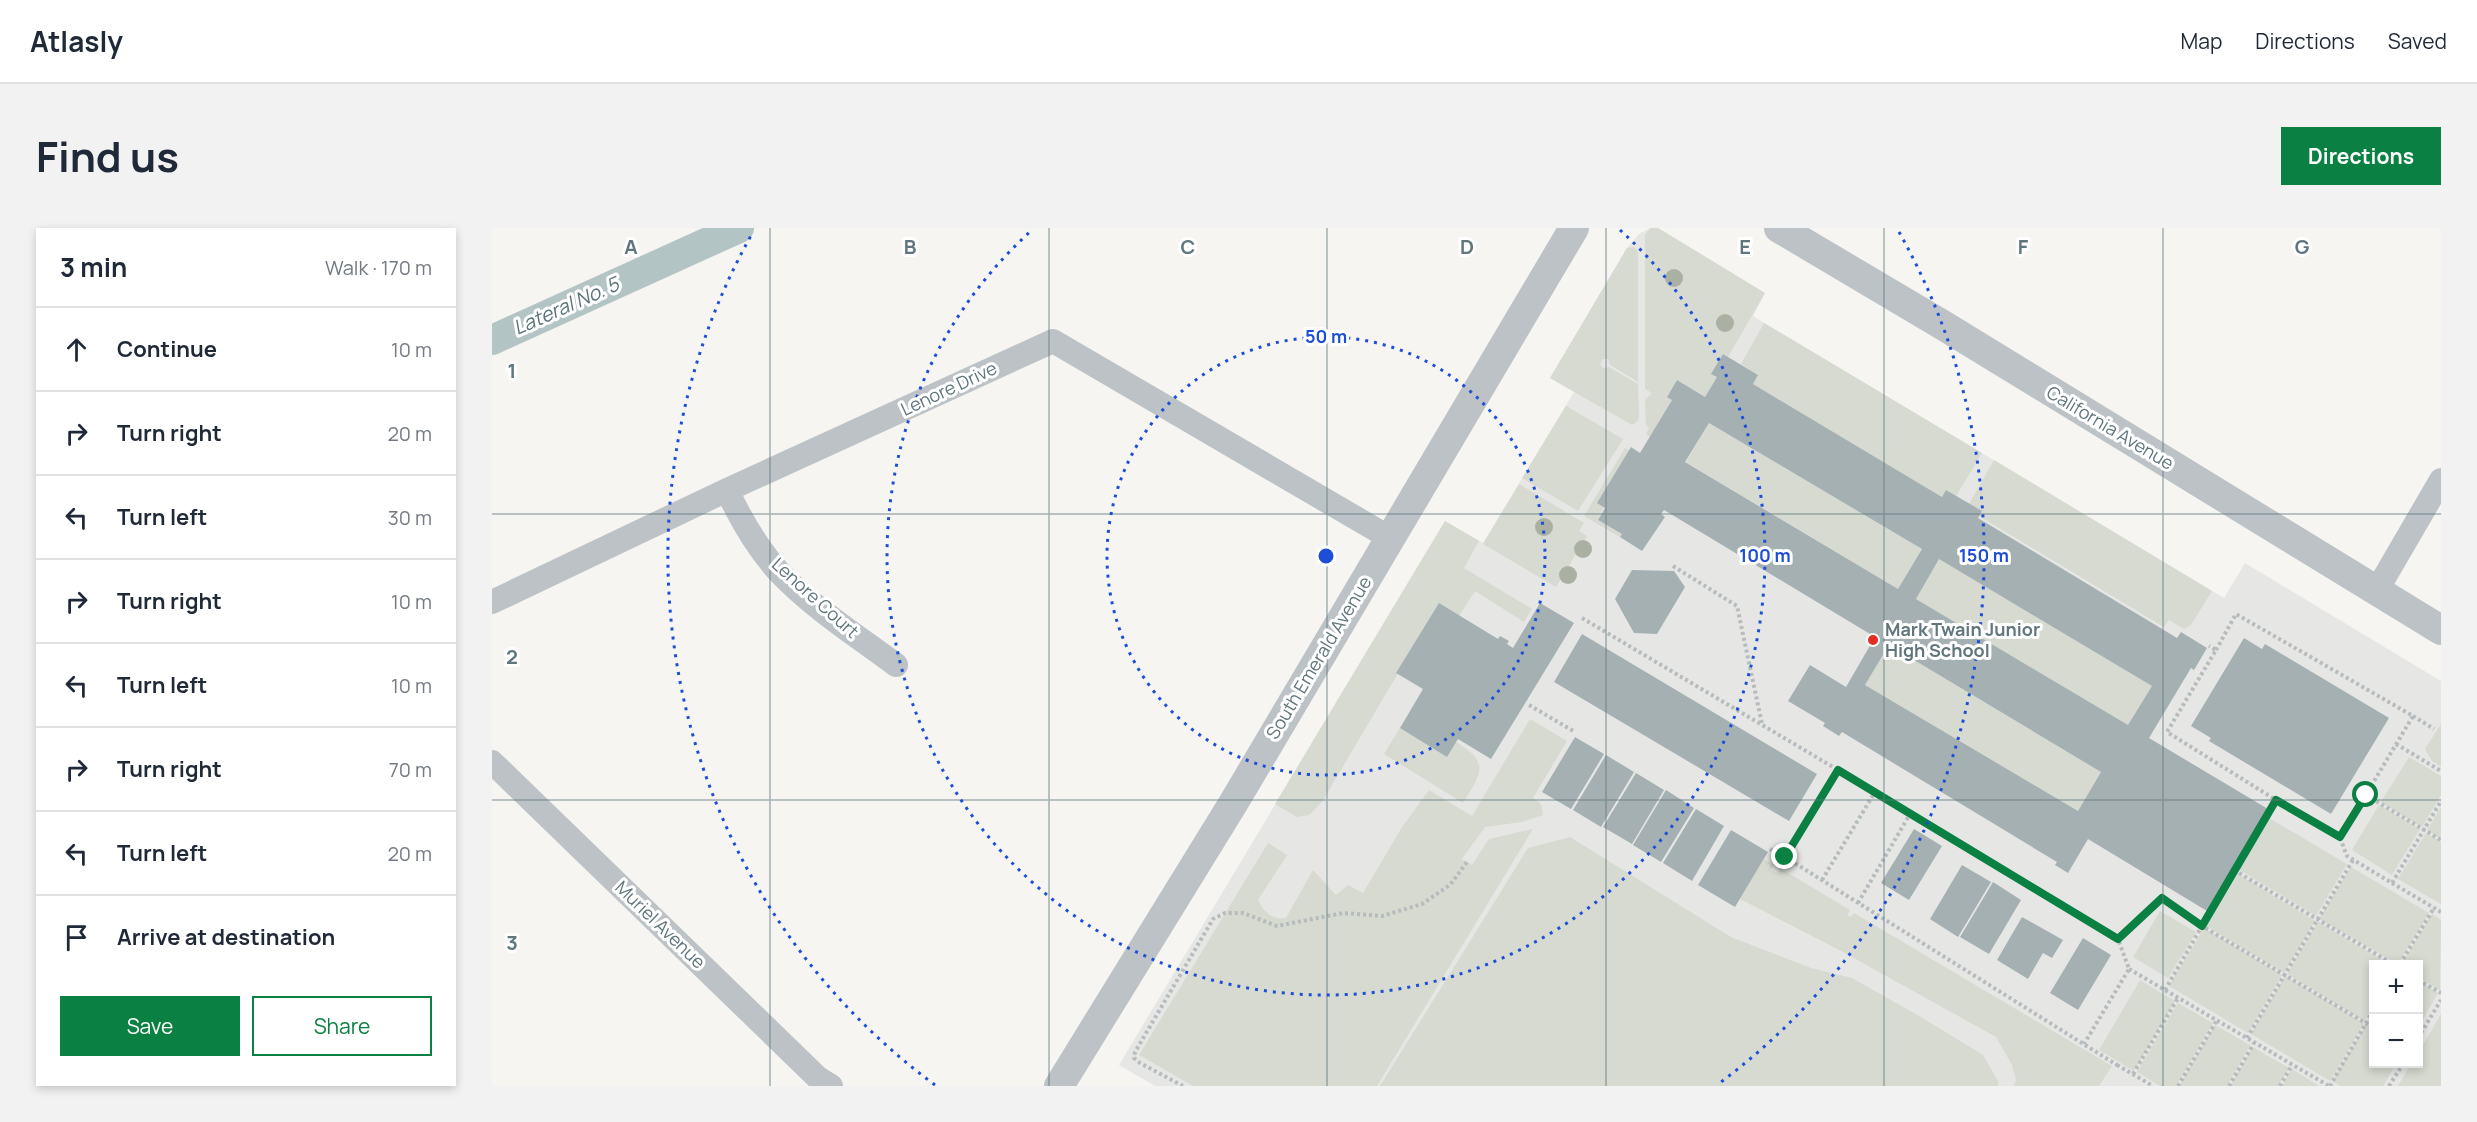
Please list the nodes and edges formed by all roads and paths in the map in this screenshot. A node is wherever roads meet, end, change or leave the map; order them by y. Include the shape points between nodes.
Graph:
1 (1574, 228) edge
2 (1779, 228) edge
3 (2441, 480) edge
4 (727, 490) junction
5 (1390, 538) junction
6 (1673, 566) dead end
7 (2377, 590) junction
8 (492, 602) edge
9 (1582, 618) dead end
10 (2441, 630) edge
11 (2209, 646) dead end
12 (2216, 650) junction
13 (896, 665) dead end
14 (1529, 705) dead end
15 (2413, 716) junction
16 (1762, 725) junction
17 (2434, 729) dead end
18 (1575, 732) dead end
19 (2396, 744) junction
20 (492, 762) edge
21 (1838, 770) junction
22 (2441, 771) edge
23 (1875, 792) junction
24 (2366, 795) junction
25 (2276, 800) junction
26 (2441, 801) edge
27 (1910, 814) junction
28 (2424, 830) junction
29 (2340, 837) junction
30 (2441, 840) edge
31 (1770, 849) dead end
32 (1785, 857) junction
33 (2353, 860) junction
34 (1467, 862) dead end
35 (2234, 870) junction
36 (1822, 880) junction
37 (2391, 883) junction
38 (1858, 903) junction
39 (2434, 908) junction
40 (2441, 912) edge
41 (2318, 920) junction
42 (2202, 926) junction
43 (2118, 939) junction
44 (2386, 960) edge
45 (2402, 960) edge
46 (2129, 969) junction
47 (2285, 975) junction
48 (2423, 983) edge
49 (2165, 990) junction
50 (2441, 993) edge
51 (2178, 998) junction
52 (2441, 1000) edge
53 (2370, 1014) edge
54 (2217, 1020) junction
55 (2366, 1023) junction
56 (2369, 1025) edge
57 (2423, 1030) edge
58 (2247, 1038) junction
59 (2254, 1042) junction
60 (2084, 1044) junction
61 (2292, 1065) junction
62 (2401, 1068) edge
63 (2133, 1074) junction
64 (831, 1086) edge
65 (1059, 1086) edge
66 (1183, 1086) edge
67 (2153, 1086) edge
68 (2178, 1086) edge
69 (2229, 1086) edge
70 (2280, 1086) edge
71 (2329, 1086) edge
72 (2390, 1086) edge

1 - 5 street, South Emerald Avenue
2 - 7 street, California Avenue
3 - 7 street
4 - 5 street, Lenore Drive via 1053,341
4 - 8 street, Lenore Drive
4 - 13 street, Lenore Court via 745,526 780,572 827,615
5 - 65 street, South Emerald Avenue
6 - 16 path via 1737,606
7 - 10 street, California Avenue
9 - 16 path
11 - 12 path
12 - 15 path via 2236,614
12 - 25 path via 2167,732
14 - 18 path
15 - 17 path
15 - 19 path
16 - 21 path
19 - 22 path
19 - 24 path
20 - 64 street, Muriel Avenue via 818,1078
21 - 23 path
21 - 32 path
23 - 27 path
23 - 36 path
24 - 28 path
24 - 29 path
25 - 29 path
25 - 35 path
26 - 28 path
27 - 38 path
27 - 43 path
28 - 30 path
28 - 37 path
29 - 33 path via 2347,856
31 - 32 path
32 - 36 path
33 - 37 path
33 - 41 path
34 - 66 path via 1450,885 1422,904 1382,916 1343,913 1277,926 1243,913 1225,914 1214,920 1135,1052 1134,1058 1140,1063
35 - 41 path
35 - 42 path
36 - 38 path
37 - 39 path
38 - 60 path
39 - 40 path
39 - 45 path
41 - 44 path
41 - 47 path
42 - 43 path via 2162,898
42 - 47 path
42 - 49 path
43 - 46 path
46 - 49 path
46 - 60 path
47 - 55 path
47 - 58 path
48 - 50 path
49 - 51 path
51 - 54 path
51 - 63 path
52 - 57 path
53 - 55 path
54 - 58 path
54 - 68 path
55 - 56 path
55 - 71 path
58 - 59 path
59 - 61 path
59 - 69 path
60 - 63 path
61 - 70 path
61 - 71 path
62 - 72 path
63 - 67 path

